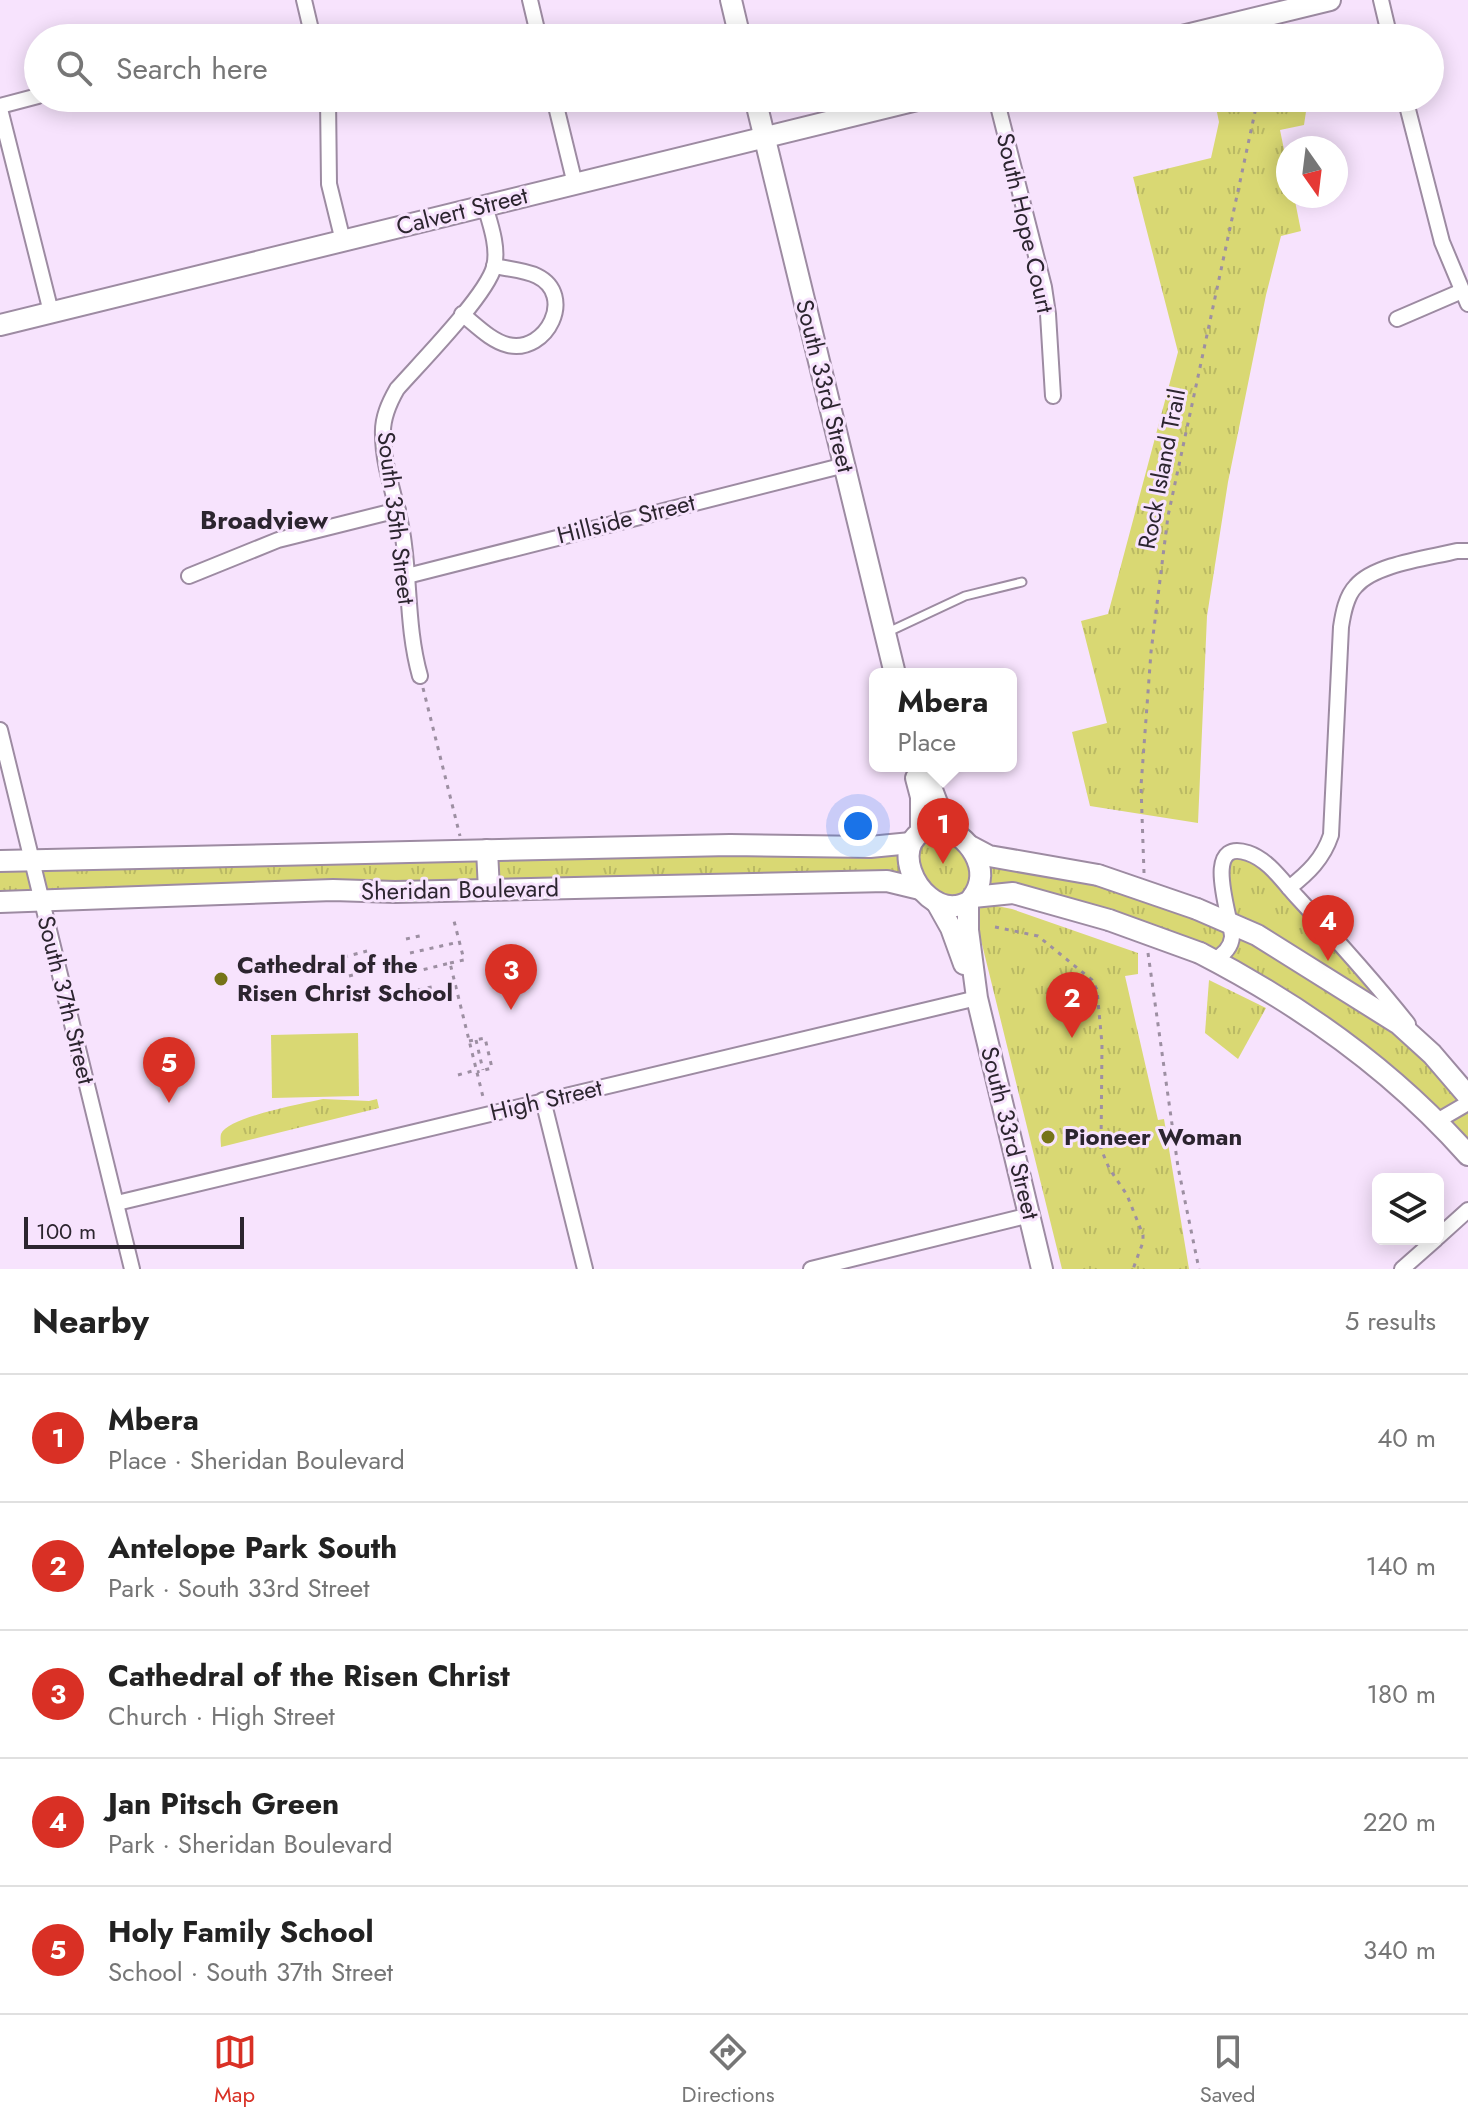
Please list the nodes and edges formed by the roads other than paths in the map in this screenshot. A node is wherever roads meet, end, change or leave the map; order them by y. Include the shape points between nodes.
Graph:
1 (304, 0) edge
2 (530, 0) edge
3 (731, 0) edge
4 (1330, 0) edge
5 (1381, 0) edge
6 (310, 24) edge
7 (536, 24) edge
8 (737, 24) edge
9 (1231, 24) edge
10 (1387, 24) edge
11 (24, 100) edge
12 (0, 107) edge
13 (328, 112) edge
14 (557, 112) edge
15 (758, 112) edge
16 (867, 112) edge
17 (1000, 112) edge
18 (1408, 112) edge
19 (764, 137) junction
20 (575, 184) junction
21 (485, 206) junction
22 (343, 241) junction
23 (494, 266) junction
24 (1465, 298) edge
25 (51, 312) junction
26 (462, 314) junction
27 (1397, 319) dead end
28 (0, 325) edge
29 (1053, 396) dead end
30 (845, 465) junction
31 (398, 510) junction
32 (1468, 551) edge
33 (189, 576) dead end
34 (407, 576) junction
35 (1022, 582) dead end
36 (885, 634) junction
37 (894, 668) edge
38 (420, 676) road end
39 (0, 730) edge
40 (916, 772) edge
41 (925, 772) edge
42 (950, 829) junction
43 (916, 836) junction
44 (972, 847) junction
45 (487, 850) junction
46 (0, 861) edge
47 (32, 861) junction
48 (1289, 888) junction
49 (920, 889) junction
50 (489, 890) junction
51 (971, 900) junction
52 (0, 902) edge
53 (42, 902) junction
54 (937, 903) junction
55 (1229, 921) junction
56 (1207, 956) junction
57 (977, 998) junction
58 (1432, 1054) junction
59 (1468, 1096) edge
60 (543, 1100) junction
61 (1468, 1103) edge
62 (1437, 1121) junction
63 (1468, 1155) edge
64 (117, 1203) junction
65 (1468, 1210) edge
66 (1030, 1215) junction
67 (1444, 1232) edge
68 (1429, 1245) edge
69 (132, 1269) edge
70 (585, 1269) edge
71 (811, 1269) edge
72 (1042, 1269) edge
73 (1402, 1269) edge

1 - 6 street
2 - 7 street
3 - 8 main road
4 - 9 main road
5 - 10 street
11 - 12 street
12 - 25 street
13 - 22 street via 329,184
14 - 20 street
15 - 19 main road, South 33rd Street
16 - 19 main road, Calvert Street
17 - 29 street, South Hope Court via 1044,287
18 - 24 street via 1431,206
19 - 20 main road, Calvert Street
19 - 30 main road, South 33rd Street
20 - 21 main road, Calvert Street
21 - 22 main road, Calvert Street
21 - 23 street
22 - 25 main road, Calvert Street
23 - 26 street, South 35th Street
23 - 26 street via 539,277 549,287 556,308 548,330 530,343 508,345
24 - 27 street
25 - 28 main road, Calvert Street
26 - 31 street, South 35th Street via 397,389 384,418 384,451
30 - 34 street, Hillside Street
30 - 36 main road, South 33rd Street
31 - 33 street via 278,540
31 - 34 street, South 35th Street
32 - 48 street via 1381,570 1355,586 1348,598 1341,627 1331,835 1320,859
34 - 38 street, South 35th Street
35 - 36 lane via 965,596
36 - 37 main road, South 33rd Street
39 - 47 street, South 37th Street
40 - 43 main road via 921,797
41 - 42 main road
42 - 43 main road via 939,826
42 - 44 main road
43 - 45 main road, Sheridan Boulevard via 870,847
43 - 49 main road via 909,855
44 - 51 main road via 978,867
44 - 55 main road, bridge via 989,856 1098,875
45 - 47 main road, Sheridan Boulevard
45 - 50 main road
46 - 47 main road, Sheridan Boulevard
47 - 53 street, South 37th Street
48 - 55 street via 1251,853 1232,853 1222,866
48 - 58 street
49 - 50 main road, Sheridan Boulevard via 887,881
49 - 54 main road
50 - 53 main road, Sheridan Boulevard via 333,890
51 - 54 main road
51 - 56 main road, bridge via 1013,893
51 - 57 main road, South 33rd Street via 968,930
52 - 53 main road, Sheridan Boulevard
53 - 64 street, South 37th Street
54 - 57 main road, South 33rd Street
55 - 56 street via 1232,938 1223,956
55 - 58 main road via 1352,993
56 - 62 main road via 1322,1024
57 - 60 street, High Street
57 - 66 main road, South 33rd Street
58 - 59 main road
60 - 64 street, High Street
60 - 70 street
61 - 62 street
62 - 63 main road
64 - 69 street, South 37th Street
65 - 67 street
66 - 71 street
66 - 72 main road, South 33rd Street
68 - 73 street

